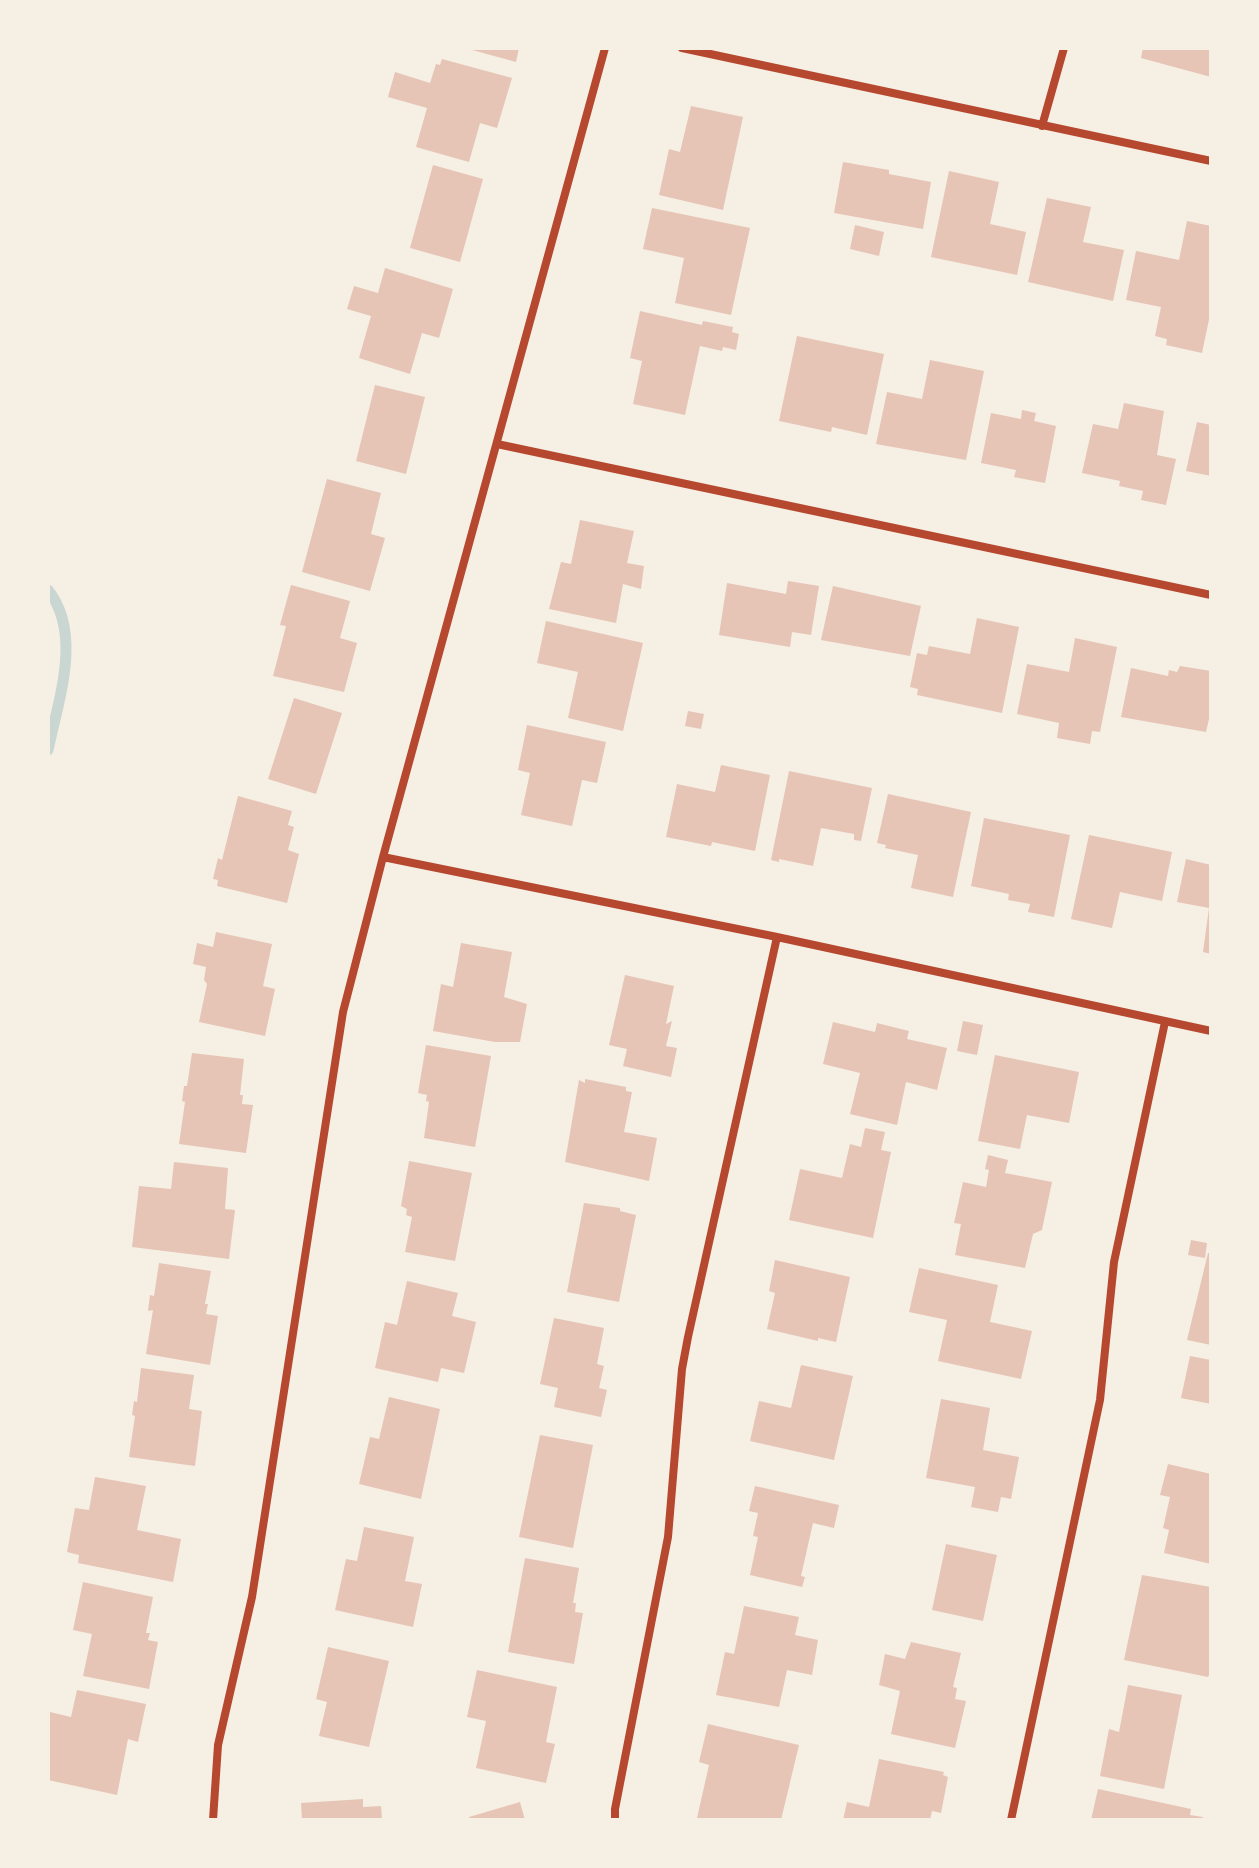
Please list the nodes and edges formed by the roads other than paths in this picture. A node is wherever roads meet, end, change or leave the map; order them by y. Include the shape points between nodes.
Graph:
1 (605, 48) edge
2 (682, 48) edge
3 (1064, 48) edge
4 (1042, 126) junction
5 (1211, 161) edge
6 (497, 444) junction
7 (1211, 595) edge
8 (383, 857) junction
9 (777, 937) junction
10 (1165, 1022) junction
11 (1211, 1031) edge
12 (213, 1820) edge
13 (615, 1820) edge
14 (1011, 1820) edge

1 - 6 street
2 - 4 street
3 - 4 street
4 - 5 street
6 - 7 street
6 - 8 street
8 - 9 street
8 - 12 street via 343,1012 252,1597 218,1745
9 - 10 street
9 - 13 street via 682,1369 668,1537
10 - 11 street
10 - 14 street via 1114,1262 1100,1400

